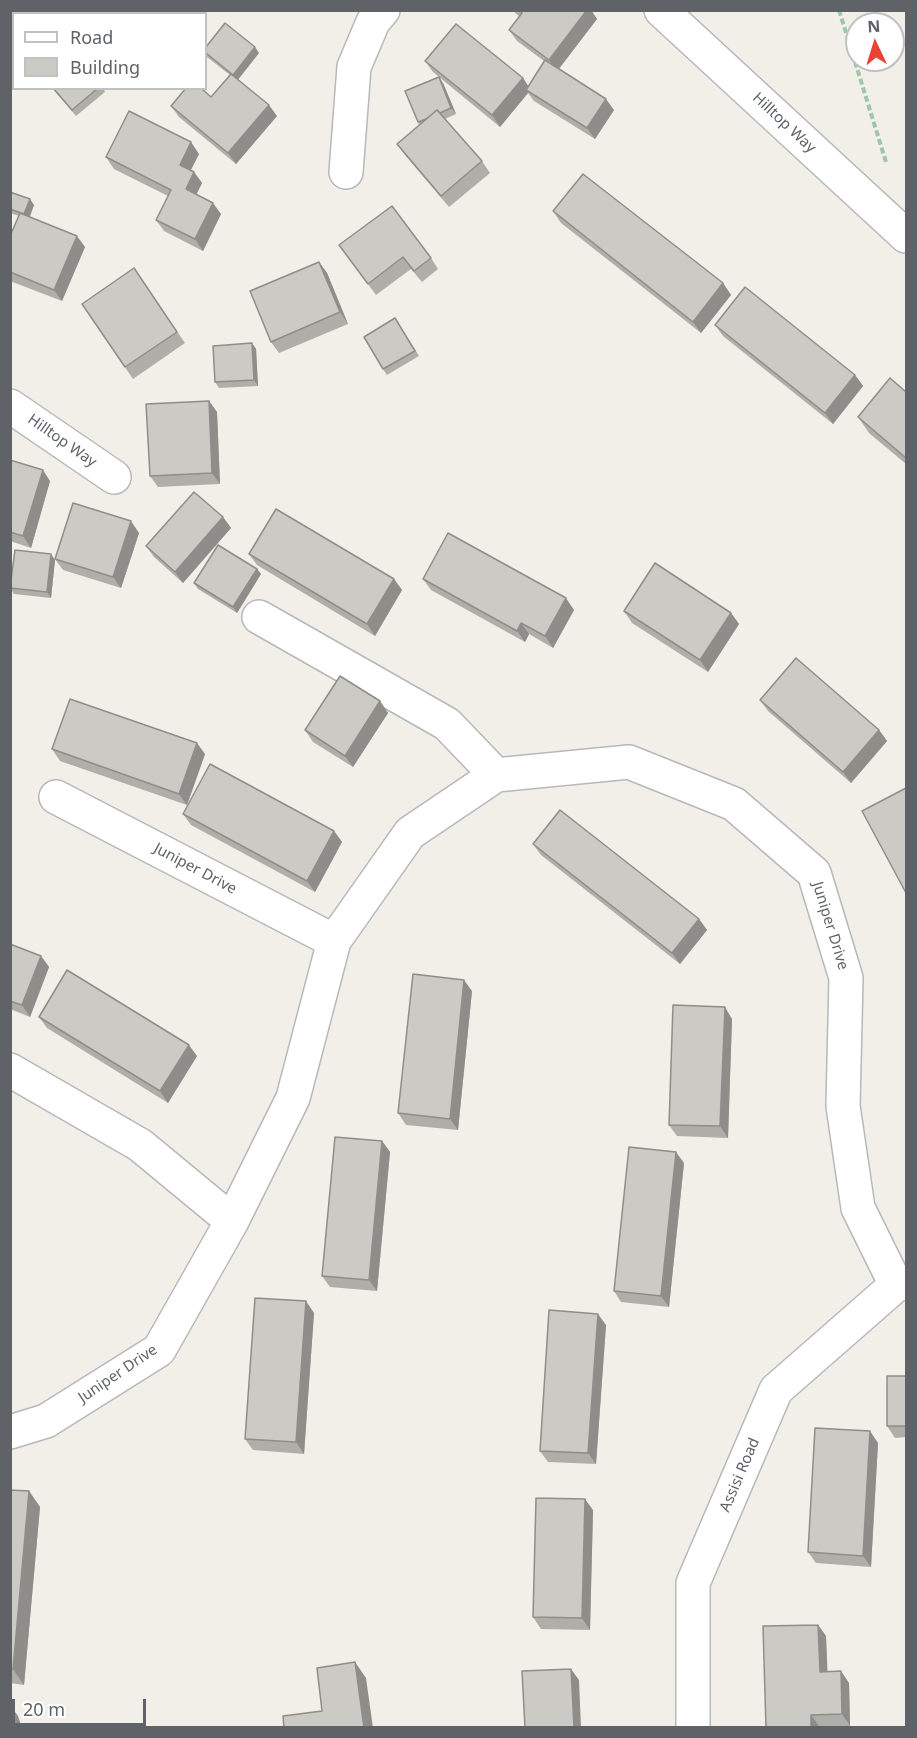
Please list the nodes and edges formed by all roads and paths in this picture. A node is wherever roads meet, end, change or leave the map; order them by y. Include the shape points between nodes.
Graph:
1 (383, 10) edge
2 (661, 10) edge
3 (839, 10) edge
4 (886, 164) dead end
5 (346, 172) dead end
6 (906, 236) edge
7 (10, 406) edge
8 (114, 477) dead end
9 (259, 617) dead end
10 (496, 775) junction
11 (56, 797) dead end
12 (334, 941) junction
13 (10, 1070) edge
14 (232, 1221) junction
15 (901, 1284) edge
16 (10, 1432) edge
17 (693, 1728) edge

1 - 5 street via 373,22 354,67
2 - 6 street, Hilltop Way
3 - 4 path
7 - 8 street, Hilltop Way
9 - 10 street via 447,724
10 - 12 street, Juniper Drive via 410,833
10 - 15 street, Juniper Drive via 629,762 734,804 814,873 846,978 843,1106 858,1208
11 - 12 street, Juniper Drive
12 - 14 street, Juniper Drive via 293,1098
13 - 14 street via 140,1145
14 - 16 street, Juniper Drive via 159,1350 46,1421
15 - 17 street, Assisi Road via 776,1390 693,1583

